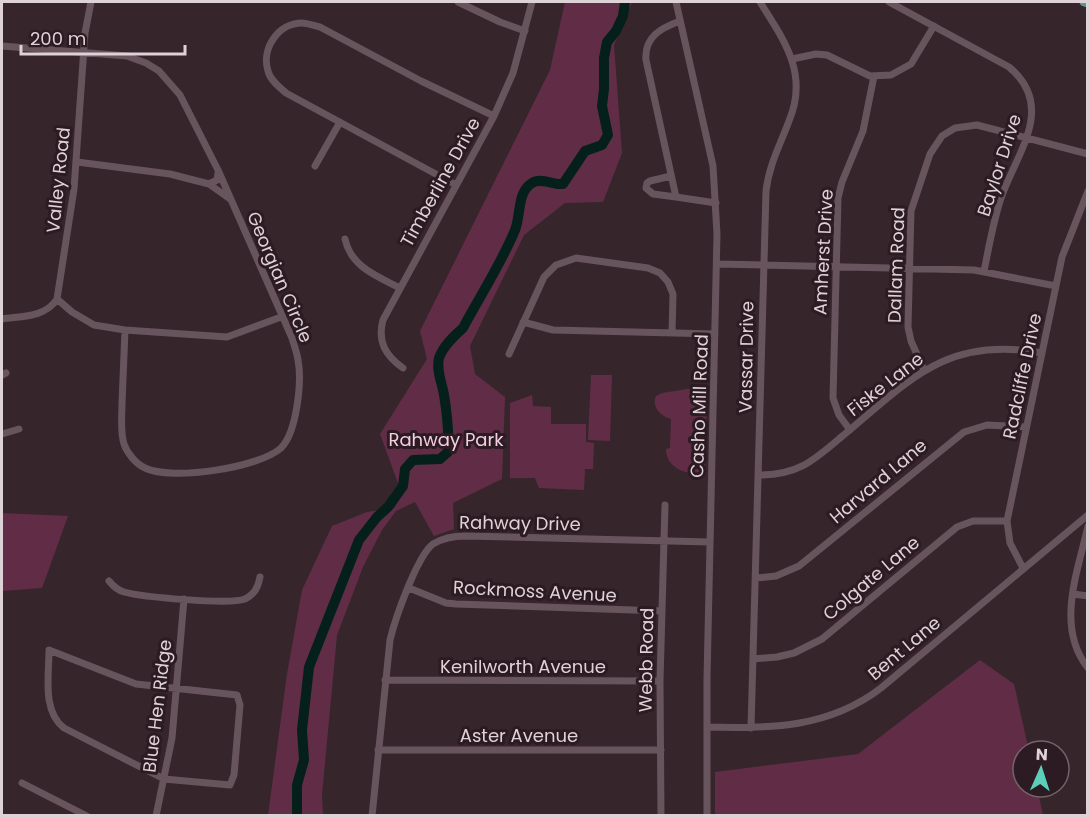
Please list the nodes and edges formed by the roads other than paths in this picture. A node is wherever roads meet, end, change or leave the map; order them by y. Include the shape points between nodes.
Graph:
1 (91, 2) edge
2 (458, 2) edge
3 (532, 2) edge
4 (676, 2) edge
5 (760, 2) edge
6 (889, 2) edge
7 (680, 21) junction
8 (934, 26) junction
9 (525, 32) junction
10 (2, 46) edge
11 (84, 53) junction
12 (792, 59) junction
13 (874, 76) junction
14 (494, 116) junction
15 (340, 122) junction
16 (1027, 137) junction
17 (1088, 154) edge
18 (76, 162) junction
19 (315, 166) dead end
20 (218, 170) junction
21 (671, 176) junction
22 (209, 184) junction
23 (456, 185) junction
24 (1088, 191) edge
25 (676, 197) junction
26 (230, 199) junction
27 (716, 203) junction
28 (345, 239) dead end
29 (718, 264) junction
30 (764, 265) junction
31 (836, 267) junction
32 (908, 268) junction
33 (984, 271) junction
34 (1056, 286) junction
35 (400, 288) junction
36 (57, 299) junction
37 (281, 317) junction
38 (2, 319) edge
39 (523, 321) junction
40 (124, 330) junction
41 (672, 333) junction
42 (715, 334) junction
43 (1042, 353) junction
44 (509, 354) dead end
45 (403, 368) dead end
46 (924, 370) junction
47 (1026, 427) junction
48 (19, 429) dead end
49 (850, 430) junction
50 (2, 434) edge
51 (758, 475) junction
52 (665, 505) dead end
53 (1088, 515) edge
54 (1007, 521) junction
55 (1088, 526) edge
56 (664, 541) junction
57 (710, 542) junction
58 (1023, 568) junction
59 (260, 577) dead end
60 (756, 578) junction
61 (109, 581) dead end
62 (409, 588) junction
63 (1073, 594) junction
64 (1088, 596) edge
65 (184, 599) junction
66 (662, 611) junction
67 (753, 659) junction
68 (1088, 668) edge
69 (386, 680) junction
70 (660, 681) junction
71 (176, 689) junction
72 (707, 727) junction
73 (751, 728) junction
74 (378, 750) junction
75 (661, 750) junction
76 (164, 779) junction
77 (22, 783) dead end
78 (87, 816) edge
79 (156, 816) edge
80 (372, 816) edge
81 (661, 816) edge
82 (707, 816) edge

1 - 11 street, Valley Road
2 - 9 street
3 - 9 street, Timberline Drive
4 - 7 street, Casho Mill Road
5 - 12 street, Vassar Drive
6 - 8 street, Baylor Drive
7 - 21 street via 653,35 645,53
7 - 27 street, Casho Mill Road via 713,166
8 - 13 street via 911,64 897,73
8 - 16 street, Baylor Drive via 1001,62 1021,79 1032,106
9 - 14 street, Timberline Drive
10 - 11 street, Georgian Circle
11 - 18 street, Valley Road
11 - 20 street, Georgian Circle via 127,56 159,71 180,95
12 - 13 street via 827,55
12 - 30 street, Vassar Drive via 795,99 769,172
13 - 31 street, Amherst Drive via 863,131 839,189
14 - 15 street via 320,27 302,23 281,29 274,36 267,58 268,71 276,85
14 - 23 street, Timberline Drive
15 - 19 street
15 - 23 street
16 - 17 street, Dallam Road
16 - 32 street, Dallam Road via 977,124 955,128 942,136 930,154 913,203
16 - 33 street, Baylor Drive via 999,205
18 - 22 street via 170,174
18 - 36 street, Valley Road
20 - 22 street via 217,180
20 - 26 street, Georgian Circle
21 - 25 street
21 - 25 street via 650,181 646,188
22 - 26 street
23 - 35 street, Timberline Drive
24 - 34 street, Radcliffe Drive via 1064,248
25 - 27 street
26 - 37 street, Georgian Circle
27 - 29 street, Casho Mill Road
28 - 35 street via 355,261
29 - 30 street
29 - 42 street, Casho Mill Road
30 - 31 street
30 - 51 street, Vassar Drive
31 - 32 street
31 - 49 street, Amherst Drive via 833,398
32 - 33 street
32 - 46 street, Dallam Road via 908,327
33 - 34 street
34 - 43 street, Radcliffe Drive
35 - 45 street, Timberline Drive via 383,320 381,336 387,354
36 - 38 street via 41,313
36 - 40 street via 94,325
37 - 40 street via 227,337
37 - 40 street, Georgian Circle via 292,338 299,376 291,429 281,447 263,459 237,466 168,474 144,468 124,445
39 - 41 street via 553,330
39 - 41 street via 549,270 562,261 584,258 660,273 672,294
39 - 44 street
41 - 42 street
42 - 57 street, Casho Mill Road
43 - 46 street, Fiske Lane via 1012,348 975,350
43 - 47 street, Radcliffe Drive
46 - 49 street, Fiske Lane
47 - 54 street, Radcliffe Drive
47 - 60 street, Harvard Lane via 987,424 957,435 799,566 776,576
48 - 50 street
49 - 51 street, Fiske Lane via 806,465 783,474
51 - 60 street, Vassar Drive
52 - 56 street, Webb Road
53 - 58 street, Bent Lane
54 - 58 street, Radcliffe Drive via 1010,543
54 - 67 street, Colgate Lane via 973,521 957,527 822,639 794,653
55 - 63 street
56 - 57 street, Rahway Drive
56 - 62 street, Rahway Drive via 455,536 428,549
56 - 66 street, Webb Road
57 - 72 street, Casho Mill Road
58 - 73 street, Bent Lane via 855,706 822,719
59 - 65 street via 252,594 236,601
60 - 67 street, Vassar Drive
61 - 65 street via 126,592
62 - 66 street, Rockmoss Avenue via 456,604
62 - 69 street, Rahway Drive via 392,630
63 - 64 street
63 - 68 street via 1070,630 1078,655
65 - 71 street, Blue Hen Ridge
66 - 70 street, Webb Road
67 - 73 street, Vassar Drive
69 - 70 street, Kenilworth Avenue
69 - 74 street, Rahway Drive
70 - 75 street, Webb Road
71 - 76 street, Blue Hen Ridge
71 - 76 street via 237,695 234,775 230,785
71 - 76 street via 130,683 49,650 50,709 58,724
72 - 73 street, Bent Lane
72 - 82 street, Casho Mill Road
74 - 75 street, Aster Avenue
74 - 80 street, Rahway Drive
75 - 81 street, Webb Road
76 - 79 street, Blue Hen Ridge
77 - 78 street

